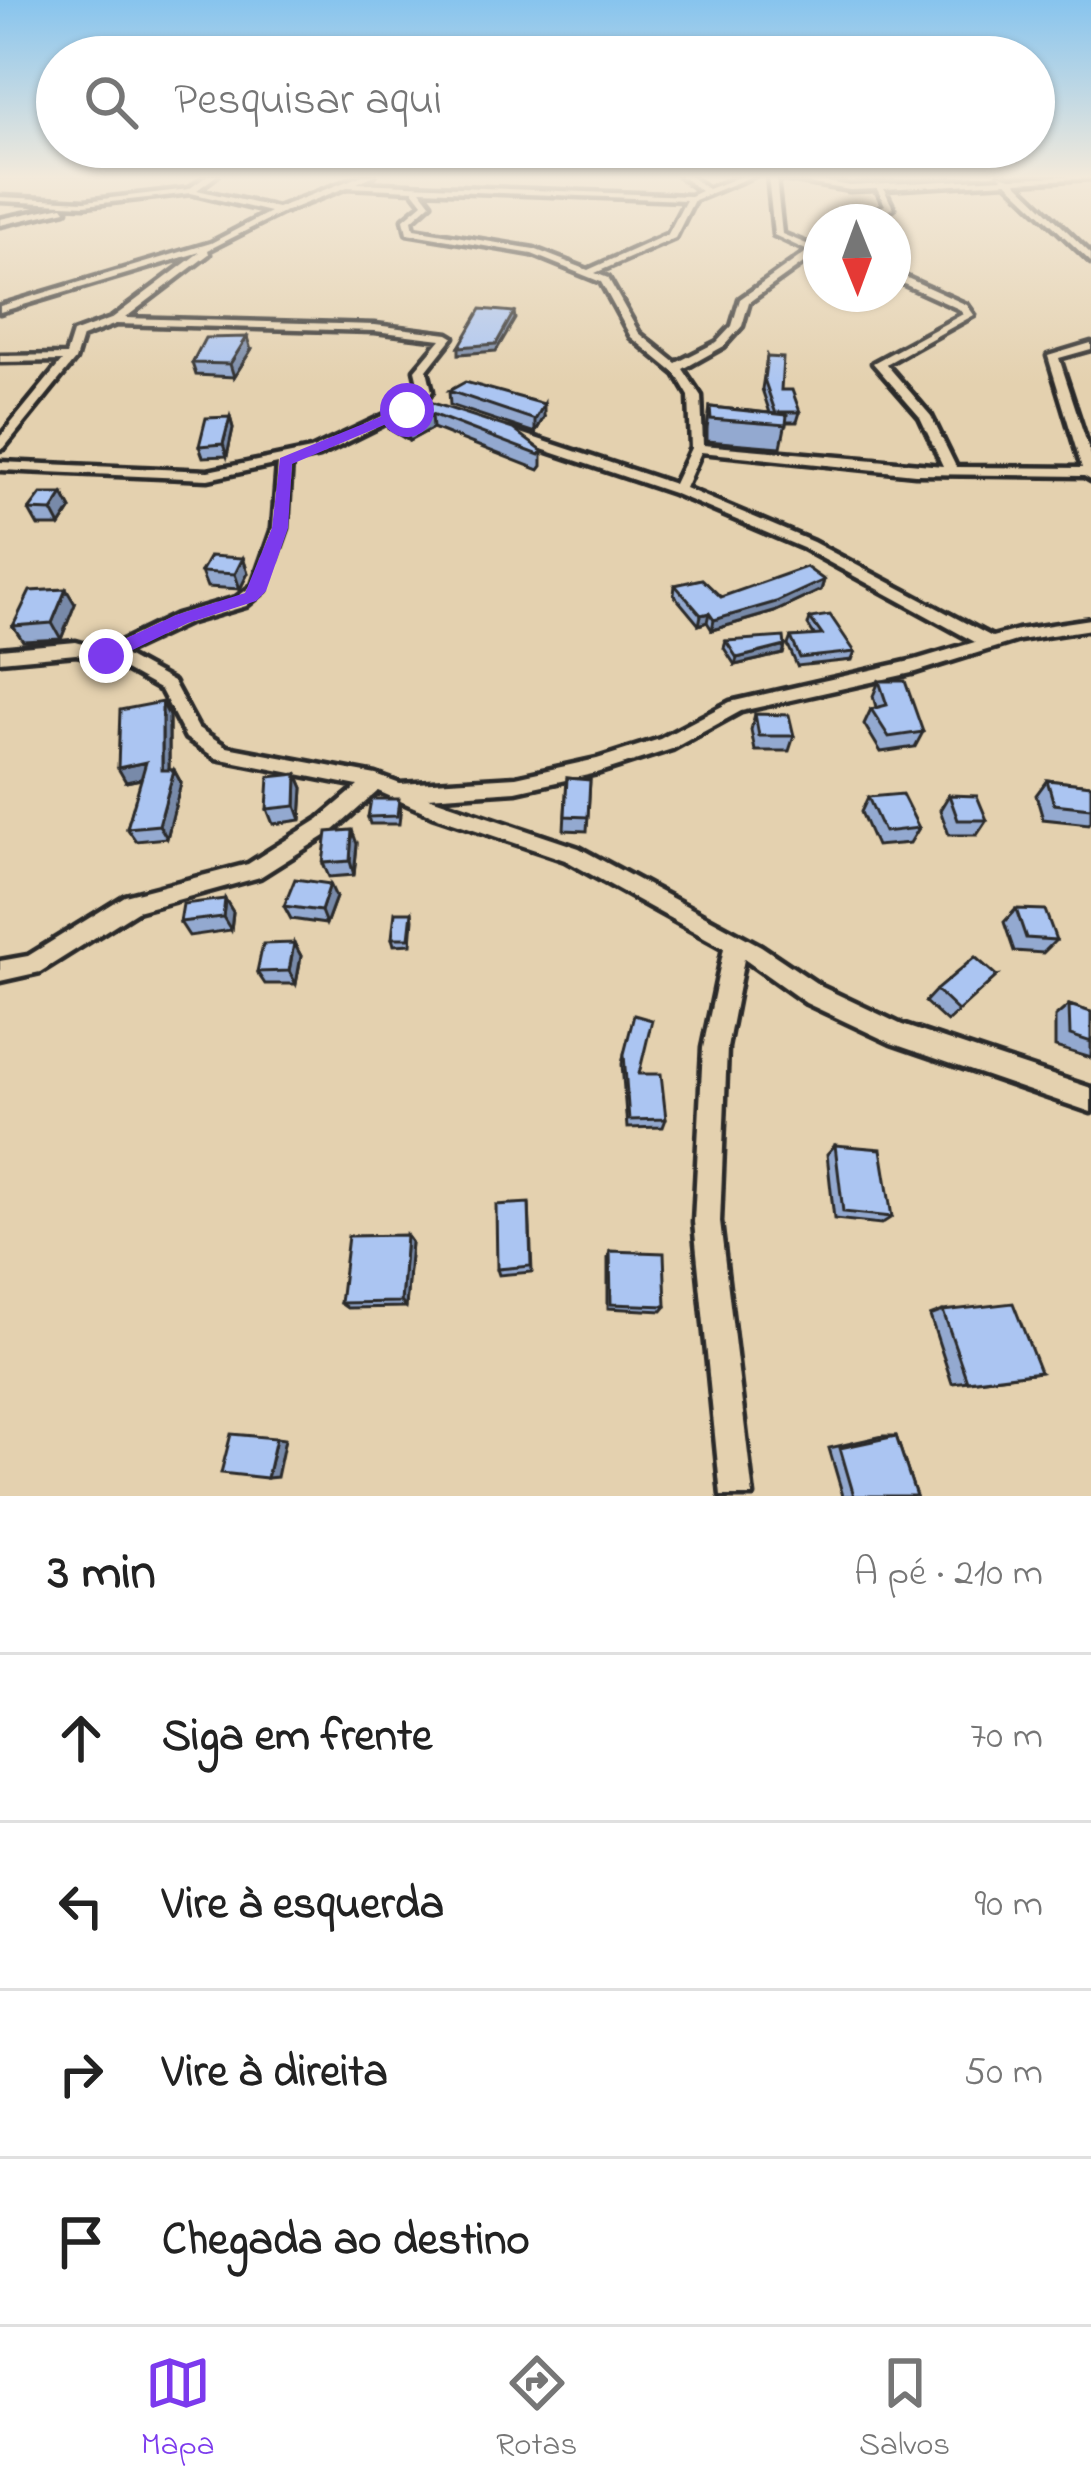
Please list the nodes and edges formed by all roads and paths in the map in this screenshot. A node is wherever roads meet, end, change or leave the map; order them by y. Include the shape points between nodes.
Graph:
1 (214, 245) joint
2 (498, 245) edge
3 (652, 245) edge
4 (803, 261) edge
5 (592, 271) junction
6 (911, 283) edge
7 (0, 289) edge
8 (26, 301) junction
9 (0, 309) edge
10 (115, 320) junction
11 (1091, 346) edge
12 (71, 358) junction
13 (0, 359) edge
14 (675, 368) junction
15 (418, 404) junction
16 (440, 411) edge
17 (483, 425) edge
18 (0, 446) edge
19 (697, 448) junction
20 (1086, 455) edge
21 (285, 461) junction
22 (0, 466) edge
23 (952, 472) junction
24 (1090, 474) edge
25 (678, 490) junction
26 (1091, 624) edge
27 (991, 644) junction
28 (0, 656) edge
29 (106, 656) junction
30 (376, 782) junction
31 (398, 791) junction
32 (736, 944) junction
33 (0, 971) edge
34 (1091, 1100) edge
35 (737, 1496) edge

1 - 8 street
1 - 10 street
2 - 5 street
3 - 5 street
4 - 14 street via 744,301 727,340
5 - 14 street via 635,335
6 - 23 street via 969,315 880,363 925,416
7 - 8 street
8 - 9 street
10 - 12 street via 77,335
10 - 15 street via 446,334 421,370 426,391
11 - 20 street via 1053,356
12 - 13 street
12 - 18 street
14 - 19 street via 695,396
15 - 16 street
15 - 21 street
17 - 25 street
19 - 23 street
19 - 25 street
20 - 24 street
21 - 22 street via 208,475
21 - 29 street via 280,528 260,587 242,602 182,619
23 - 24 street
25 - 27 street via 808,545
26 - 27 street
27 - 31 street via 736,706 666,744 597,766 516,784
28 - 29 street via 76,648
29 - 30 street via 167,686 192,733 222,754
30 - 31 street
30 - 33 street via 253,872 132,903 40,962
31 - 32 street via 572,854
32 - 34 street via 814,995 898,1035
32 - 35 street via 715,1048 707,1222

